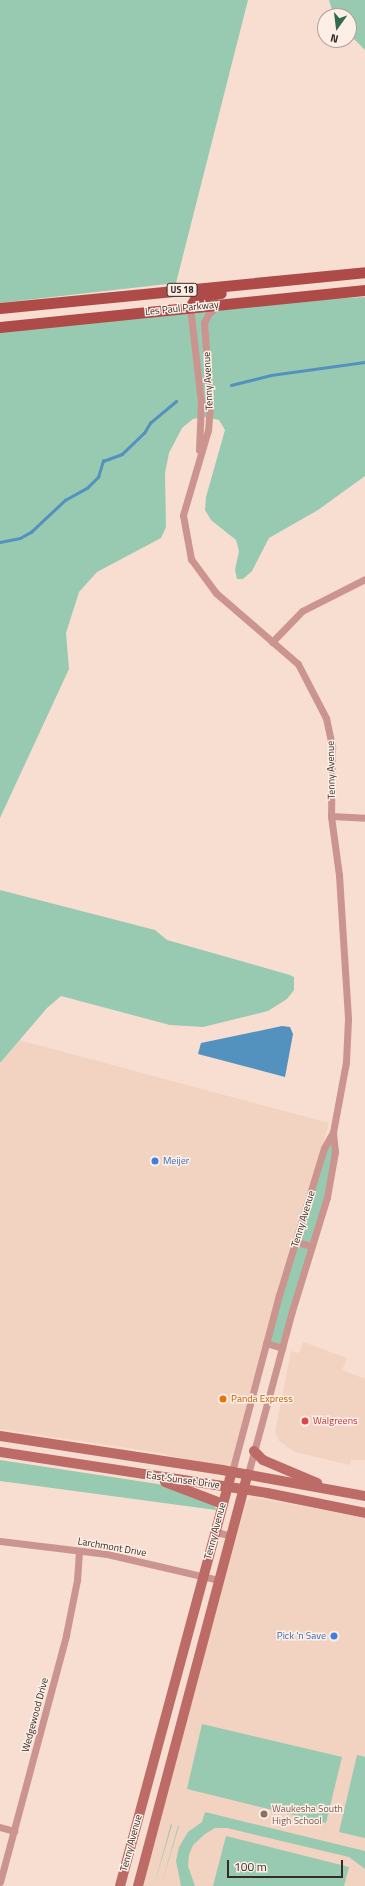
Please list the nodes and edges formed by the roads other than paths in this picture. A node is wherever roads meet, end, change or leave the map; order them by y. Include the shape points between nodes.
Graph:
1 (362, 272) edge
2 (365, 290) edge
3 (220, 305) junction
4 (0, 308) edge
5 (190, 308) junction
6 (0, 327) edge
7 (198, 462) junction
8 (365, 579) edge
9 (272, 642) junction
10 (331, 816) junction
11 (365, 818) edge
12 (333, 1132) junction
13 (296, 1242) junction
14 (312, 1246) junction
15 (266, 1343) junction
16 (282, 1348) junction
17 (0, 1436) edge
18 (254, 1451) junction
19 (0, 1452) edge
20 (232, 1472) junction
21 (248, 1474) junction
22 (152, 1476) junction
23 (227, 1487) junction
24 (326, 1488) junction
25 (244, 1489) junction
26 (365, 1496) edge
27 (223, 1504) junction
28 (365, 1512) edge
29 (216, 1532) junction
30 (232, 1536) junction
31 (0, 1541) edge
32 (79, 1551) junction
33 (203, 1576) junction
34 (220, 1580) junction
35 (0, 1827) edge
36 (14, 1831) junction
37 (0, 1882) edge
38 (120, 1886) edge
39 (138, 1886) edge

1 - 4 main road, Les Paul Parkway / US 18
1 - 5 main road via 310,283 196,297
2 - 3 main road, Les Paul Parkway / US 18
3 - 5 main road, Les Paul Parkway / US 18
3 - 7 street, Tenny Avenue via 209,313 204,323 210,403 208,430
5 - 6 main road, Les Paul Parkway / US 18
5 - 7 street, Tenny Avenue via 201,402
7 - 9 street, Tenny Avenue via 183,515 191,559 216,593
8 - 9 street via 302,611
9 - 10 street, Tenny Avenue via 298,664 326,718 332,747
10 - 11 street
10 - 12 street, Tenny Avenue via 339,875 348,1019 346,1062
12 - 13 street, Tenny Avenue via 324,1148
12 - 14 street, Tenny Avenue via 335,1152 332,1174
13 - 14 street
13 - 15 street, Tenny Avenue
14 - 16 street, Tenny Avenue
15 - 16 street
15 - 20 street, Tenny Avenue
16 - 18 street, Tenny Avenue
17 - 20 main road, East Sunset Drive
18 - 21 street, Tenny Avenue
18 - 24 main road via 262,1460
19 - 22 main road, East Sunset Drive
20 - 21 main road, East Sunset Drive
20 - 23 main road, Tenny Avenue
21 - 24 main road, East Sunset Drive
21 - 25 main road, Tenny Avenue
22 - 23 main road, East Sunset Drive
22 - 27 main road
23 - 25 main road, East Sunset Drive
23 - 27 main road, Tenny Avenue
24 - 26 main road, East Sunset Drive
25 - 28 main road, East Sunset Drive
25 - 30 main road, Tenny Avenue
27 - 29 main road, Tenny Avenue
29 - 30 street
29 - 33 main road, Tenny Avenue
30 - 34 main road, Tenny Avenue
31 - 32 street, Larchmont Drive
32 - 33 street, Larchmont Drive via 134,1559
32 - 36 street, Wedgewood Drive via 66,1635
33 - 34 street, Larchmont Drive
33 - 38 main road, Tenny Avenue
34 - 39 main road, Tenny Avenue
35 - 36 street
36 - 37 street, Wedgewood Drive

